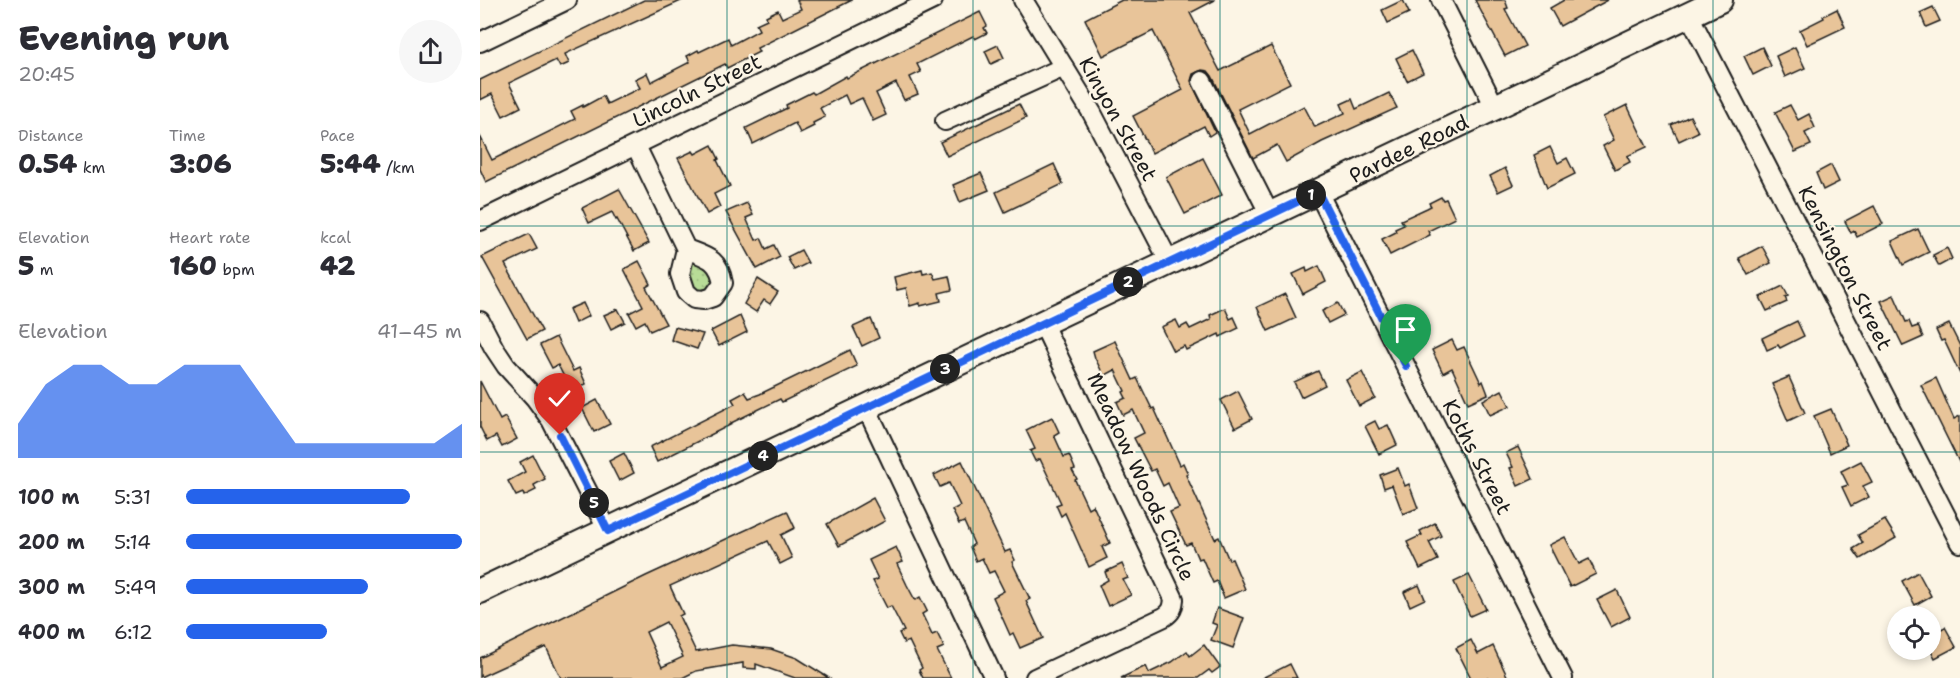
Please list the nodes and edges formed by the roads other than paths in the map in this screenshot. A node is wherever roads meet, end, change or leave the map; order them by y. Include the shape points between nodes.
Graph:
1 (567, 0) edge
2 (933, 0) edge
3 (1023, 0) edge
4 (1441, 0) edge
5 (1720, 0) edge
6 (1689, 15) junction
7 (480, 42) edge
8 (1064, 67) junction
9 (1202, 81) dead end
10 (1495, 107) junction
11 (945, 122) dead end
12 (636, 146) junction
13 (1318, 192) junction
14 (1270, 214) junction
15 (480, 221) edge
16 (687, 249) dead end
17 (1170, 263) junction
18 (480, 321) edge
19 (1042, 322) junction
20 (866, 407) junction
21 (608, 531) junction
22 (1960, 543) edge
23 (480, 591) edge
24 (994, 678) edge
25 (1035, 678) edge
26 (1563, 678) edge

1 - 7 street
2 - 12 street, Lincoln Street
3 - 8 street, Kinyon Street
4 - 10 street
5 - 6 main road, Pardee Road
6 - 10 main road, Pardee Road
6 - 22 street, Kensington Street
8 - 11 street
8 - 17 street, Kinyon Street
9 - 14 street
10 - 13 main road, Pardee Road
12 - 15 street, Lincoln Street
12 - 16 street
13 - 14 main road, Pardee Road
13 - 26 street, Koths Street
14 - 17 main road, Pardee Road
17 - 19 main road, Pardee Road
18 - 21 street via 506,366 551,420
19 - 20 main road, Pardee Road
19 - 25 street, Meadow Woods Circle via 1174,599 1170,613 1164,617
20 - 21 main road, Pardee Road
20 - 24 street
21 - 23 main road, Pardee Road

